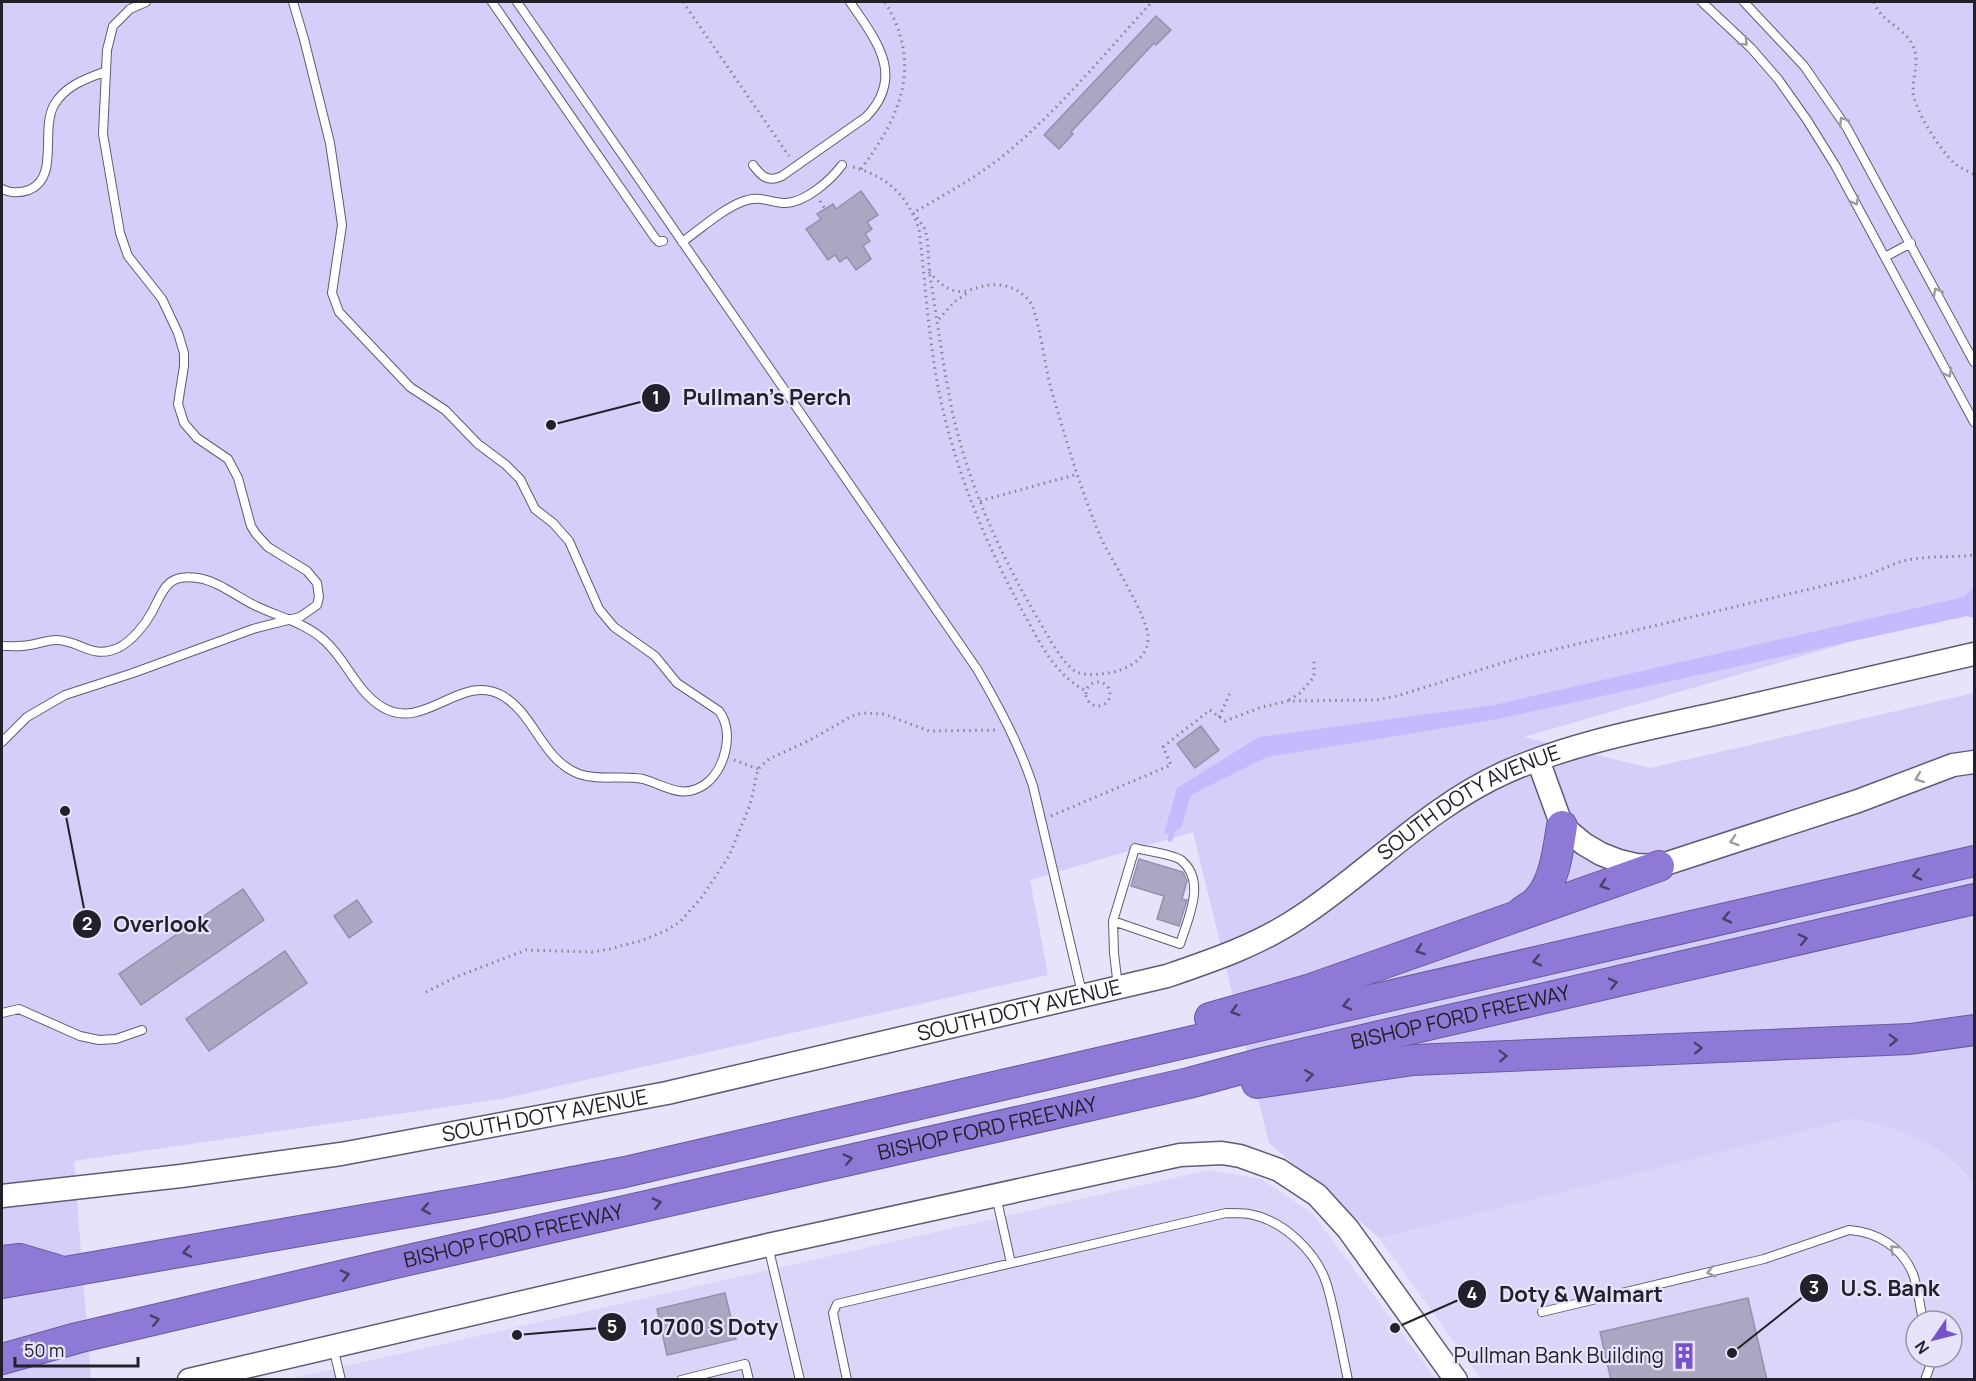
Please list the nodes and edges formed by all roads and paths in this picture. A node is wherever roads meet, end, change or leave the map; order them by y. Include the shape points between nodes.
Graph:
1 (146, 2) edge
2 (292, 2) edge
3 (492, 2) edge
4 (517, 2) edge
5 (682, 2) edge
6 (1152, 2) edge
7 (1702, 2) edge
8 (1744, 2) edge
9 (1874, 2) edge
10 (853, 3) edge
11 (104, 72) junction
12 (753, 165) dead end
13 (842, 165) joint
14 (796, 166) junction
15 (1974, 174) edge
16 (2, 189) edge
17 (813, 191) junction
18 (825, 209) dead end
19 (913, 213) junction
20 (663, 241) dead end
21 (682, 242) junction
22 (1911, 243) junction
23 (1885, 258) junction
24 (930, 272) junction
25 (971, 291) junction
26 (938, 320) junction
27 (1974, 362) edge
28 (1974, 422) edge
29 (1078, 474) junction
30 (980, 501) junction
31 (1974, 555) edge
32 (289, 620) junction
33 (2, 646) edge
34 (1974, 654) edge
35 (1314, 659) dead end
36 (1086, 690) junction
37 (1230, 693) dead end
38 (1288, 701) junction
39 (1219, 717) junction
40 (1011, 730) junction
41 (2, 742) edge
42 (724, 757) junction
43 (1538, 760) junction
44 (1974, 762) edge
45 (758, 769) junction
46 (1041, 820) junction
47 (1562, 826) junction
48 (1974, 861) edge
49 (1659, 866) junction
50 (1974, 899) edge
51 (1518, 915) junction
52 (1113, 921) junction
53 (1118, 988) junction
54 (426, 992) dead end
55 (1083, 997) junction
56 (2, 1013) edge
57 (142, 1030) dead end
58 (1974, 1030) edge
59 (1061, 1072) junction
60 (1189, 1083) junction
61 (2, 1196) edge
62 (996, 1196) junction
63 (768, 1245) junction
64 (2, 1261) edge
65 (1011, 1263) junction
66 (66, 1273) junction
67 (2, 1283) edge
68 (1920, 1309) edge
69 (1542, 1312) dead end
70 (77, 1338) junction
71 (333, 1347) junction
72 (2, 1349) edge
73 (2, 1359) edge
74 (189, 1380) edge
75 (341, 1380) edge
76 (681, 1380) edge
77 (749, 1380) edge
78 (800, 1380) edge
79 (847, 1380) edge
80 (1348, 1380) edge
81 (1456, 1380) edge

1 - 11 lane via 130,9 113,26
2 - 42 lane via 330,143 342,225 332,293 339,312 410,387 450,415 520,479 535,509 569,541 599,609 614,627 655,656 677,683 712,704 724,717
3 - 20 lane via 655,238
4 - 21 lane
5 - 14 path
6 - 19 path via 1018,142 977,175
7 -> 23 lane via 1779,79 1835,165
22 -> 8 lane via 1827,97 1776,34
9 - 15 path via 1880,15 1904,34 1917,57 1915,103 1949,158
10 - 14 lane via 877,41 885,65 884,88 866,117
11 - 16 lane via 73,86 54,105 47,126 46,167 39,183 25,191
11 - 32 lane via 103,134 120,233 133,264 162,299 178,333 184,353 180,414 189,431 234,467 251,526 261,540 308,571 317,583 317,605
12 - 14 lane via 768,179 776,179
13 - 17 lane
13 - 19 path via 879,177 901,195
17 - 18 path
17 - 21 lane via 784,203 746,200
19 - 24 path via 926,233
19 - 36 path via 919,229 942,404 965,487 1006,582 1049,657 1062,674
21 - 40 lane via 977,669
22 - 23 lane
27 -> 22 lane
23 -> 28 lane
24 - 25 path via 947,288
24 - 26 path
25 - 26 path
25 - 29 path via 1006,285 1023,294 1032,305 1052,392
26 - 30 path via 952,410
29 - 30 path
29 - 30 path via 1101,537 1148,632 1147,644 1138,659 1108,674 1078,673 1066,662 1025,596
31 - 38 path via 1898,562 1864,576 1518,658 1397,696 1376,700
32 - 33 lane via 214,583 187,576 168,583 143,627 120,647 90,651 56,640
32 - 41 lane via 65,695 27,717
32 - 42 lane via 326,641 365,694 383,708 418,712 465,691 490,690 510,701 552,756 582,775 635,778 689,792 706,784
34 - 43 street, SOUTH DOTY AVENUE via 1641,730
35 - 38 path via 1314,677
36 - 36 path via 1090,704 1100,706 1108,700 1109,690 1102,683 1091,684
37 - 39 path
38 - 39 path via 1225,721
39 - 46 path via 1210,711 1163,747 1171,765
40 - 45 path via 929,731 884,714 862,713 769,759
40 - 46 lane via 1025,761
42 - 45 path
43 - 47 street
43 - 53 street, SOUTH DOTY AVENUE via 1462,795 1421,822 1333,894 1265,938 1232,954
44 -> 49 street via 1953,765 1858,801
45 - 54 path via 750,805 729,856 680,922 643,940 610,949 526,950
46 - 55 lane
47 - 49 street via 1601,854 1636,865
47 - 51 highway via 1548,885
48 -> 59 highway, BISHOP FORD FREEWAY
49 -> 51 highway
60 -> 50 highway, BISHOP FORD FREEWAY
51 -> 59 highway via 1308,990 1188,1024
52 - 52 lane via 1135,848 1180,859 1195,882 1180,944
52 - 53 lane
53 - 55 street, SOUTH DOTY AVENUE
55 - 61 street, SOUTH DOTY AVENUE via 667,1093 352,1152
56 - 57 lane via 19,1009 80,1036 99,1040
60 -> 58 highway via 1248,1084 1413,1060 1910,1040
59 -> 66 highway, BISHOP FORD FREEWAY via 625,1172
70 -> 60 highway, BISHOP FORD FREEWAY
62 - 63 street
62 - 65 lane
62 - 81 street via 1180,1155 1222,1153 1264,1163 1298,1181 1332,1210
63 - 71 street
63 - 78 lane
64 - 66 highway via 20,1259
65 - 79 lane via 837,1304 833,1313
65 - 80 lane via 1226,1213 1260,1217 1289,1232 1320,1272
66 - 67 highway, BISHOP FORD FREEWAY
68 -> 69 lane via 1913,1275 1899,1252 1877,1236 1849,1230 1764,1259
70 - 72 highway
70 - 73 highway, BISHOP FORD FREEWAY
71 - 74 street
71 - 75 lane
76 - 77 lane via 745,1364

